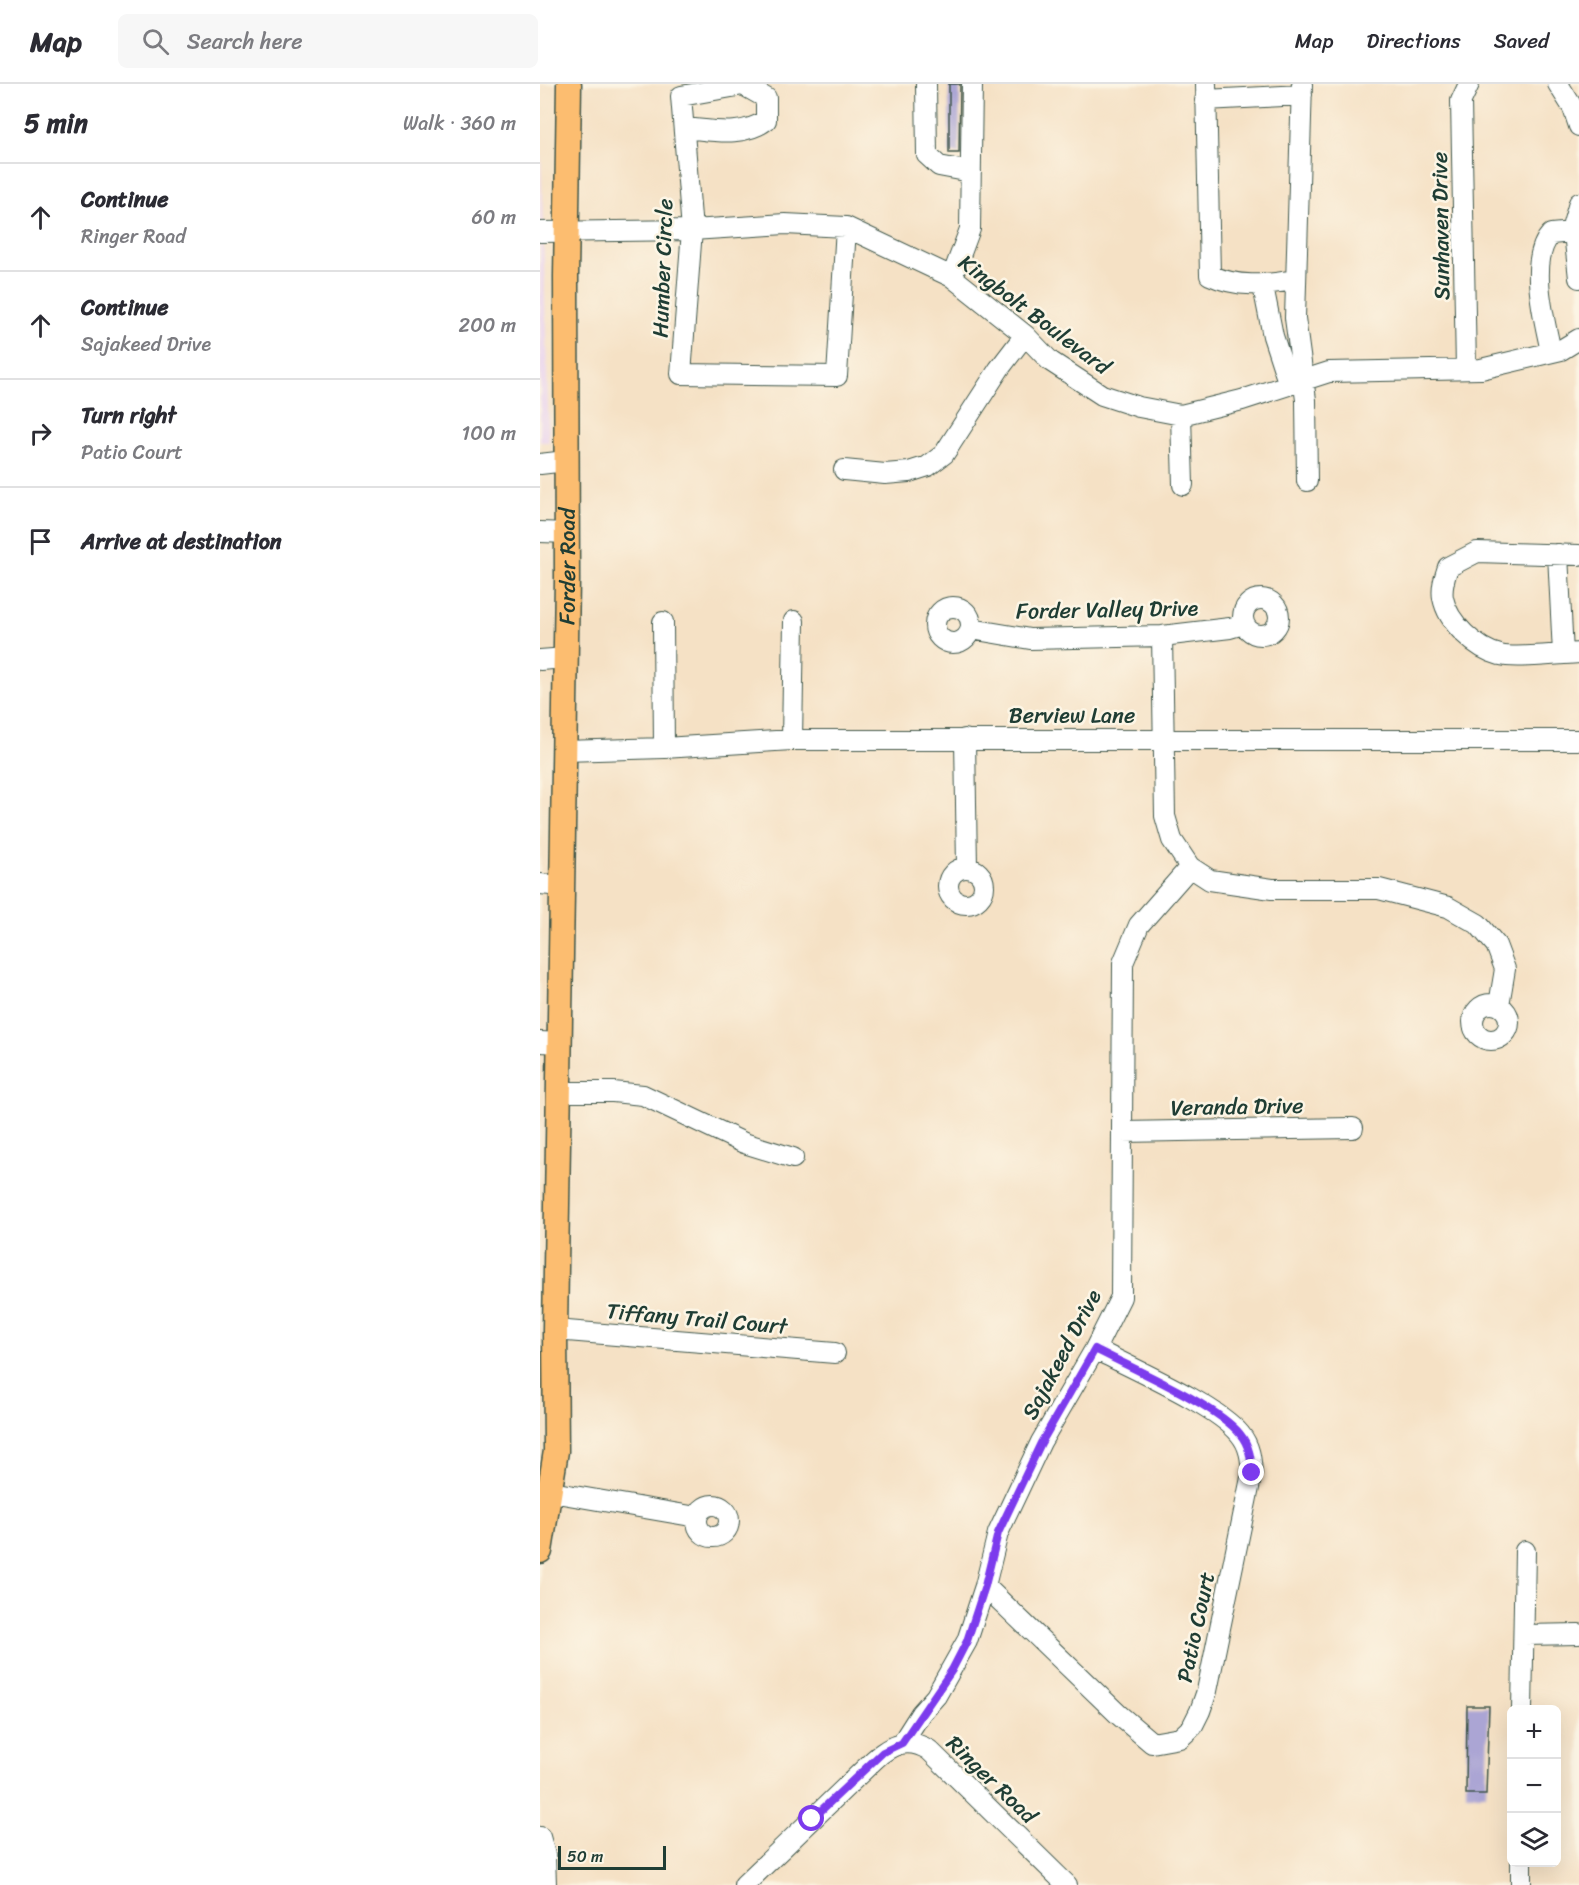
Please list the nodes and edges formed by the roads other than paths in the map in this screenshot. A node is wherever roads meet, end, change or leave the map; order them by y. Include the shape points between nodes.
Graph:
1 (569, 84) edge
2 (926, 84) edge
3 (972, 84) edge
4 (1469, 84) edge
5 (1558, 84) edge
6 (1302, 90) edge
7 (1205, 92) edge
8 (1579, 126) edge
9 (684, 128) dead end
10 (971, 172) junction
11 (1579, 203) edge
12 (846, 227) junction
13 (692, 230) junction
14 (1573, 231) junction
15 (540, 232) edge
16 (567, 232) junction
17 (951, 277) junction
18 (1579, 278) edge
19 (1294, 280) junction
20 (1263, 285) junction
21 (1025, 335) junction
22 (1579, 339) edge
23 (1551, 352) junction
24 (1466, 369) junction
25 (1296, 382) junction
26 (1181, 415) junction
27 (566, 461) junction
28 (540, 464) edge
29 (843, 470) dead end
30 (1307, 481) dead end
31 (1183, 485) dead end
32 (540, 532) edge
33 (567, 532) junction
34 (1558, 554) junction
35 (1579, 555) edge
36 (794, 621) dead end
37 (663, 622) dead end
38 (1244, 624) dead end
39 (971, 629) dead end
40 (1162, 636) junction
41 (1571, 654) edge
42 (566, 658) junction
43 (540, 660) edge
44 (1163, 739) junction
45 (792, 740) junction
46 (965, 740) junction
47 (1579, 740) edge
48 (664, 748) junction
49 (564, 751) junction
50 (1190, 867) junction
51 (967, 868) dead end
52 (551, 885) edge
53 (1498, 1005) dead end
54 (550, 1043) edge
55 (559, 1092) junction
56 (1353, 1128) dead end
57 (1122, 1132) junction
58 (793, 1158) dead end
59 (548, 1258) edge
60 (555, 1330) junction
61 (1095, 1349) junction
62 (835, 1353) dead end
63 (551, 1492) junction
64 (697, 1517) dead end
65 (540, 1551) edge
66 (1525, 1551) dead end
67 (985, 1586) junction
68 (1579, 1634) edge
69 (1524, 1635) junction
70 (1522, 1705) edge
71 (902, 1743) junction
72 (540, 1837) edge
73 (1521, 1867) edge
74 (755, 1881) edge
75 (546, 1885) edge
76 (1067, 1885) edge
77 (1521, 1885) edge

1 - 16 main road, Forder Road
2 - 10 street via 927,155 939,166
3 - 10 street
4 - 24 street, Sunhaven Drive via 1461,101
5 - 8 street
6 - 7 street
6 - 19 street
7 - 20 street via 1210,275 1230,284
9 - 13 street, Humber Circle
10 - 17 street via 970,229
11 - 14 street
12 - 13 street, Kingbolt Boulevard via 784,224
12 - 13 street, Humber Circle via 837,376 681,374
12 - 17 street, Kingbolt Boulevard
13 - 16 street, Kingbolt Boulevard
14 - 18 street
14 - 23 street via 1551,234 1539,258 1542,307
15 - 16 street, Kingbolt Boulevard
16 - 27 main road, Forder Road
17 - 21 street, Kingbolt Boulevard
19 - 20 street
19 - 25 street
20 - 25 street via 1273,336
21 - 26 street, Kingbolt Boulevard via 1050,361 1102,395
21 - 29 street via 944,454 928,466 885,474
22 - 23 street, Kingbolt Boulevard
23 - 24 street, Kingbolt Boulevard
24 - 25 street, Kingbolt Boulevard via 1329,372
25 - 26 street, Kingbolt Boulevard
25 - 30 street
26 - 31 street
27 - 28 street
27 - 33 main road, Forder Road
32 - 33 street
33 - 42 main road, Forder Road
34 - 35 street
34 - 41 street
34 - 41 street via 1477,552 1448,567 1442,586 1443,600 1453,622 1476,642 1500,655
36 - 45 street
37 - 48 street
38 - 40 street, Forder Valley Drive
39 - 40 street, Forder Valley Drive via 1030,639
40 - 44 street
42 - 43 street
42 - 49 main road, Forder Road
44 - 46 street, Berview Lane
44 - 47 street, Berview Lane
44 - 50 street via 1164,816 1172,840
45 - 46 street, Berview Lane
45 - 48 street, Berview Lane
46 - 51 street
48 - 49 street, Berview Lane
49 - 52 main road, Forder Road
50 - 53 street via 1210,880 1272,889 1379,889 1448,907 1478,924 1496,945 1505,969
50 - 57 street, Sajakeed Drive via 1139,924 1123,963
52 - 54 main road, Forder Road
54 - 55 main road, Forder Road
55 - 58 street via 643,1095 744,1143
55 - 59 main road, Forder Road
56 - 57 street, Veranda Drive
57 - 61 street, Sajakeed Drive via 1121,1297
59 - 60 main road, Forder Road
60 - 62 street, Tiffany Trail Court
60 - 63 main road, Forder Road via 556,1451
61 - 67 street, Sajakeed Drive via 1041,1443 998,1533
61 - 67 street, Patio Court via 1210,1410 1240,1434 1251,1453 1252,1473 1206,1691 1192,1727 1180,1738 1152,1743
63 - 64 street
63 - 65 main road, Forder Road
66 - 69 street
67 - 71 street, Sajakeed Drive via 967,1641 952,1670
68 - 69 street
69 - 70 street
71 - 74 street via 878,1756
71 - 76 street, Ringer Road via 929,1750
72 - 75 street
73 - 77 street

